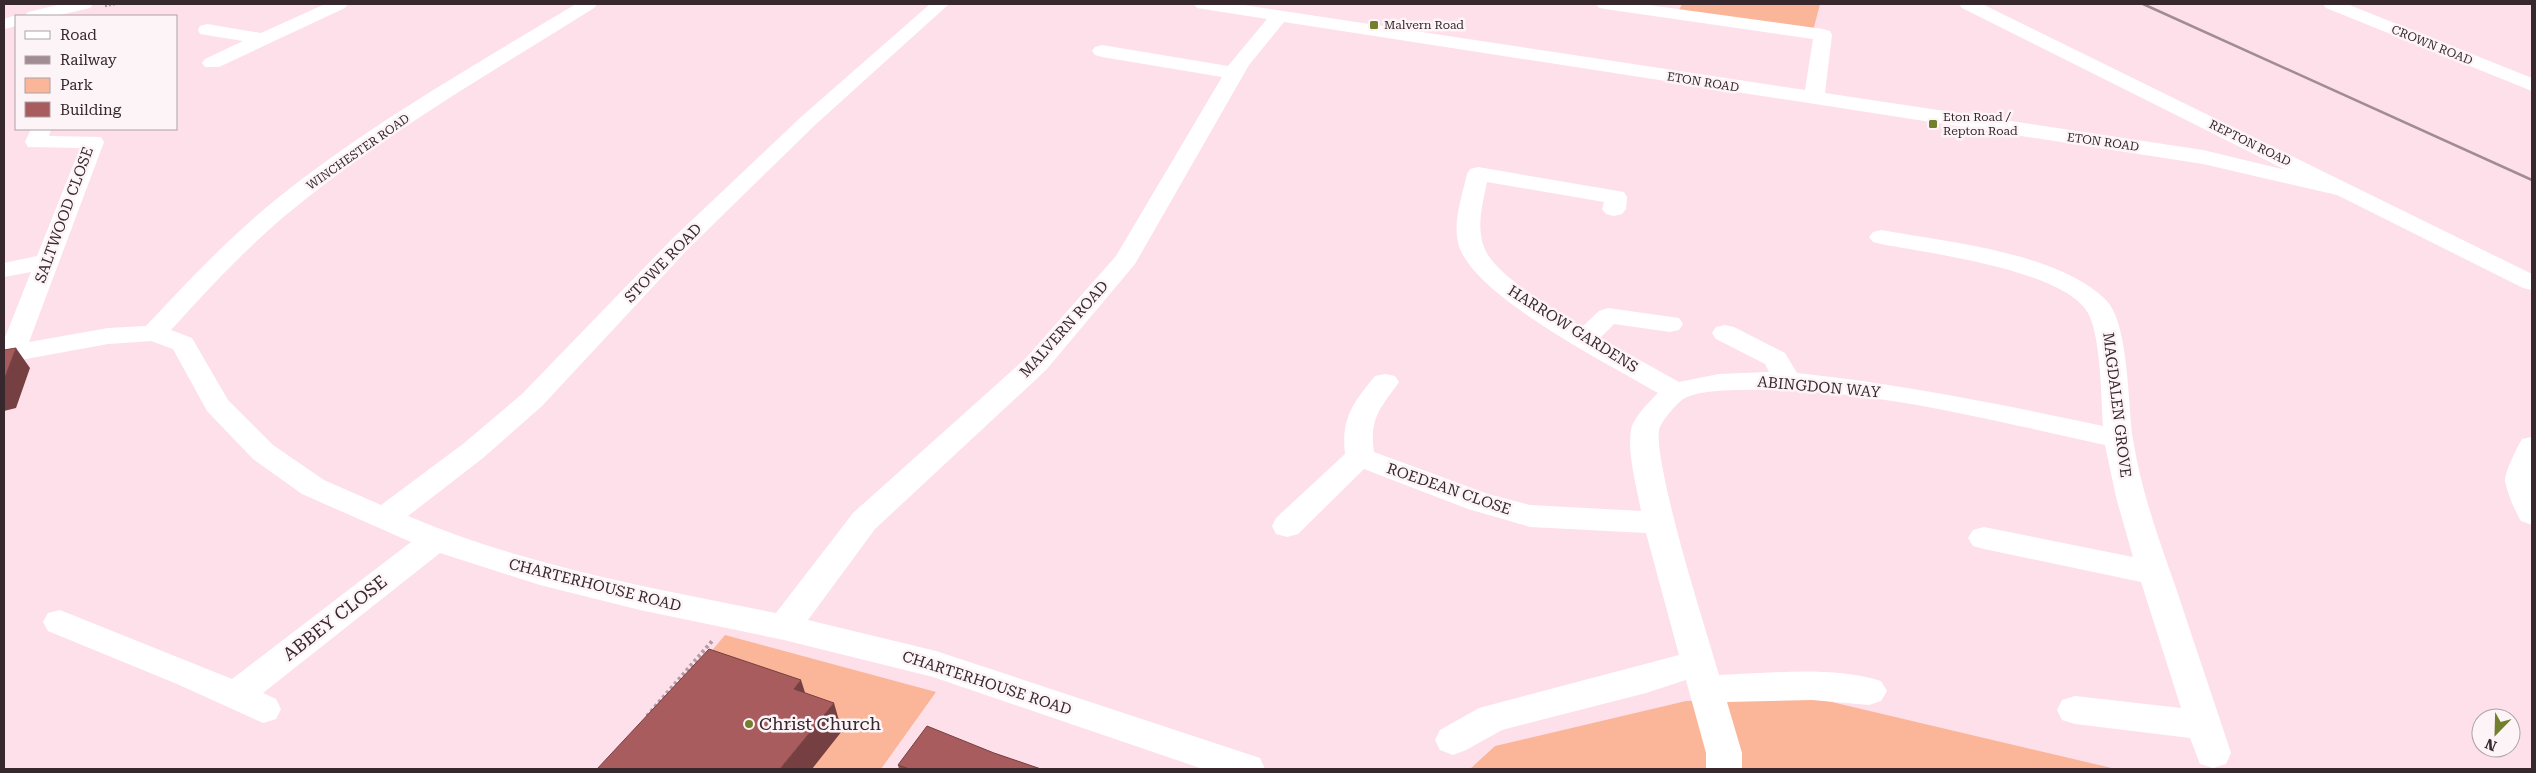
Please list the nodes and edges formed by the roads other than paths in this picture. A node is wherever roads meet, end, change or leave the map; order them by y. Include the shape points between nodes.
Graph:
1 (84, 4) edge
2 (339, 4) edge
3 (588, 4) edge
4 (940, 4) edge
5 (1202, 4) edge
6 (1605, 4) edge
7 (1968, 4) edge
8 (2332, 4) edge
9 (38, 15) edge
10 (1279, 16) junction
11 (207, 30) dead end
12 (262, 39) junction
13 (1102, 51) dead end
14 (212, 63) dead end
15 (1234, 73) junction
16 (2532, 86) edge
17 (1814, 99) junction
18 (41, 130) edge
19 (2252, 144) junction
20 (2203, 157) junction
21 (2348, 191) junction
22 (1614, 209) dead end
23 (1881, 237) dead end
24 (47, 261) junction
25 (4, 270) edge
26 (2532, 283) edge
27 (1670, 324) dead end
28 (154, 333) junction
29 (1725, 333) dead end
30 (1585, 338) junction
31 (8, 354) edge
32 (1787, 381) junction
33 (1385, 382) dead end
34 (1675, 391) junction
35 (2119, 439) junction
36 (2532, 446) edge
37 (1349, 467) junction
38 (2532, 514) edge
39 (383, 519) junction
40 (1659, 523) junction
41 (1287, 526) dead end
42 (1984, 538) dead end
43 (435, 540) junction
44 (2154, 573) junction
45 (60, 622) dead end
46 (784, 627) junction
47 (1702, 676) junction
48 (1869, 691) dead end
49 (2075, 710) dead end
50 (1453, 740) dead end
51 (1247, 769) edge
52 (1724, 769) edge

1 - 9 street
2 - 12 street
3 - 28 street, WINCHESTER ROAD via 374,138 285,204 236,246
4 - 39 street, STOWE ROAD via 808,121 680,244 532,400 473,451
5 - 10 street, ETON ROAD
6 - 17 street via 1823,35
7 - 19 street, REPTON ROAD
8 - 16 street, CROWN ROAD
10 - 15 street, MALVERN ROAD
10 - 17 street, ETON ROAD
11 - 12 street
12 - 14 street
13 - 15 street
15 - 46 street, MALVERN ROAD via 1126,259 1036,364 864,521
17 - 20 street, ETON ROAD
18 - 24 street, SALTWOOD CLOSE via 36,142 93,142
19 - 20 street, ETON ROAD
19 - 21 street, REPTON ROAD
20 - 21 street, ETON ROAD
21 - 26 street, REPTON ROAD
22 - 30 street, HARROW GARDENS via 1616,197 1478,174 1468,225 1472,250 1488,274 1522,301
23 - 35 street, MAGDALEN GROVE via 2043,273 2080,290 2099,308 2107,326
24 - 25 street
24 - 31 street, SALTWOOD CLOSE
27 - 30 street via 1608,316
28 - 31 street, CHARTERHOUSE ROAD via 108,336
28 - 39 street, CHARTERHOUSE ROAD via 183,344 217,405 262,452 313,487
29 - 32 street via 1776,359
30 - 34 street, HARROW GARDENS
32 - 34 street, ABINGDON WAY via 1720,382
32 - 35 street, ABINGDON WAY via 1869,389 1960,404
33 - 37 street via 1363,410
34 - 40 street via 1657,410 1646,429 1648,470
35 - 44 street, MAGDALEN GROVE via 2129,494
36 - 38 street via 2520,480
37 - 40 street, ROEDEAN CLOSE via 1530,516
37 - 41 street
39 - 43 street, CHARTERHOUSE ROAD
40 - 47 street
42 - 44 street
43 - 45 street, ABBEY CLOSE via 249,702
43 - 46 street, CHARTERHOUSE ROAD via 549,576
44 - 49 street, MAGDALEN GROVE via 2208,739
46 - 51 street, CHARTERHOUSE ROAD via 936,664
47 - 48 street
47 - 50 street via 1646,679 1492,718
47 - 52 street via 1724,753

